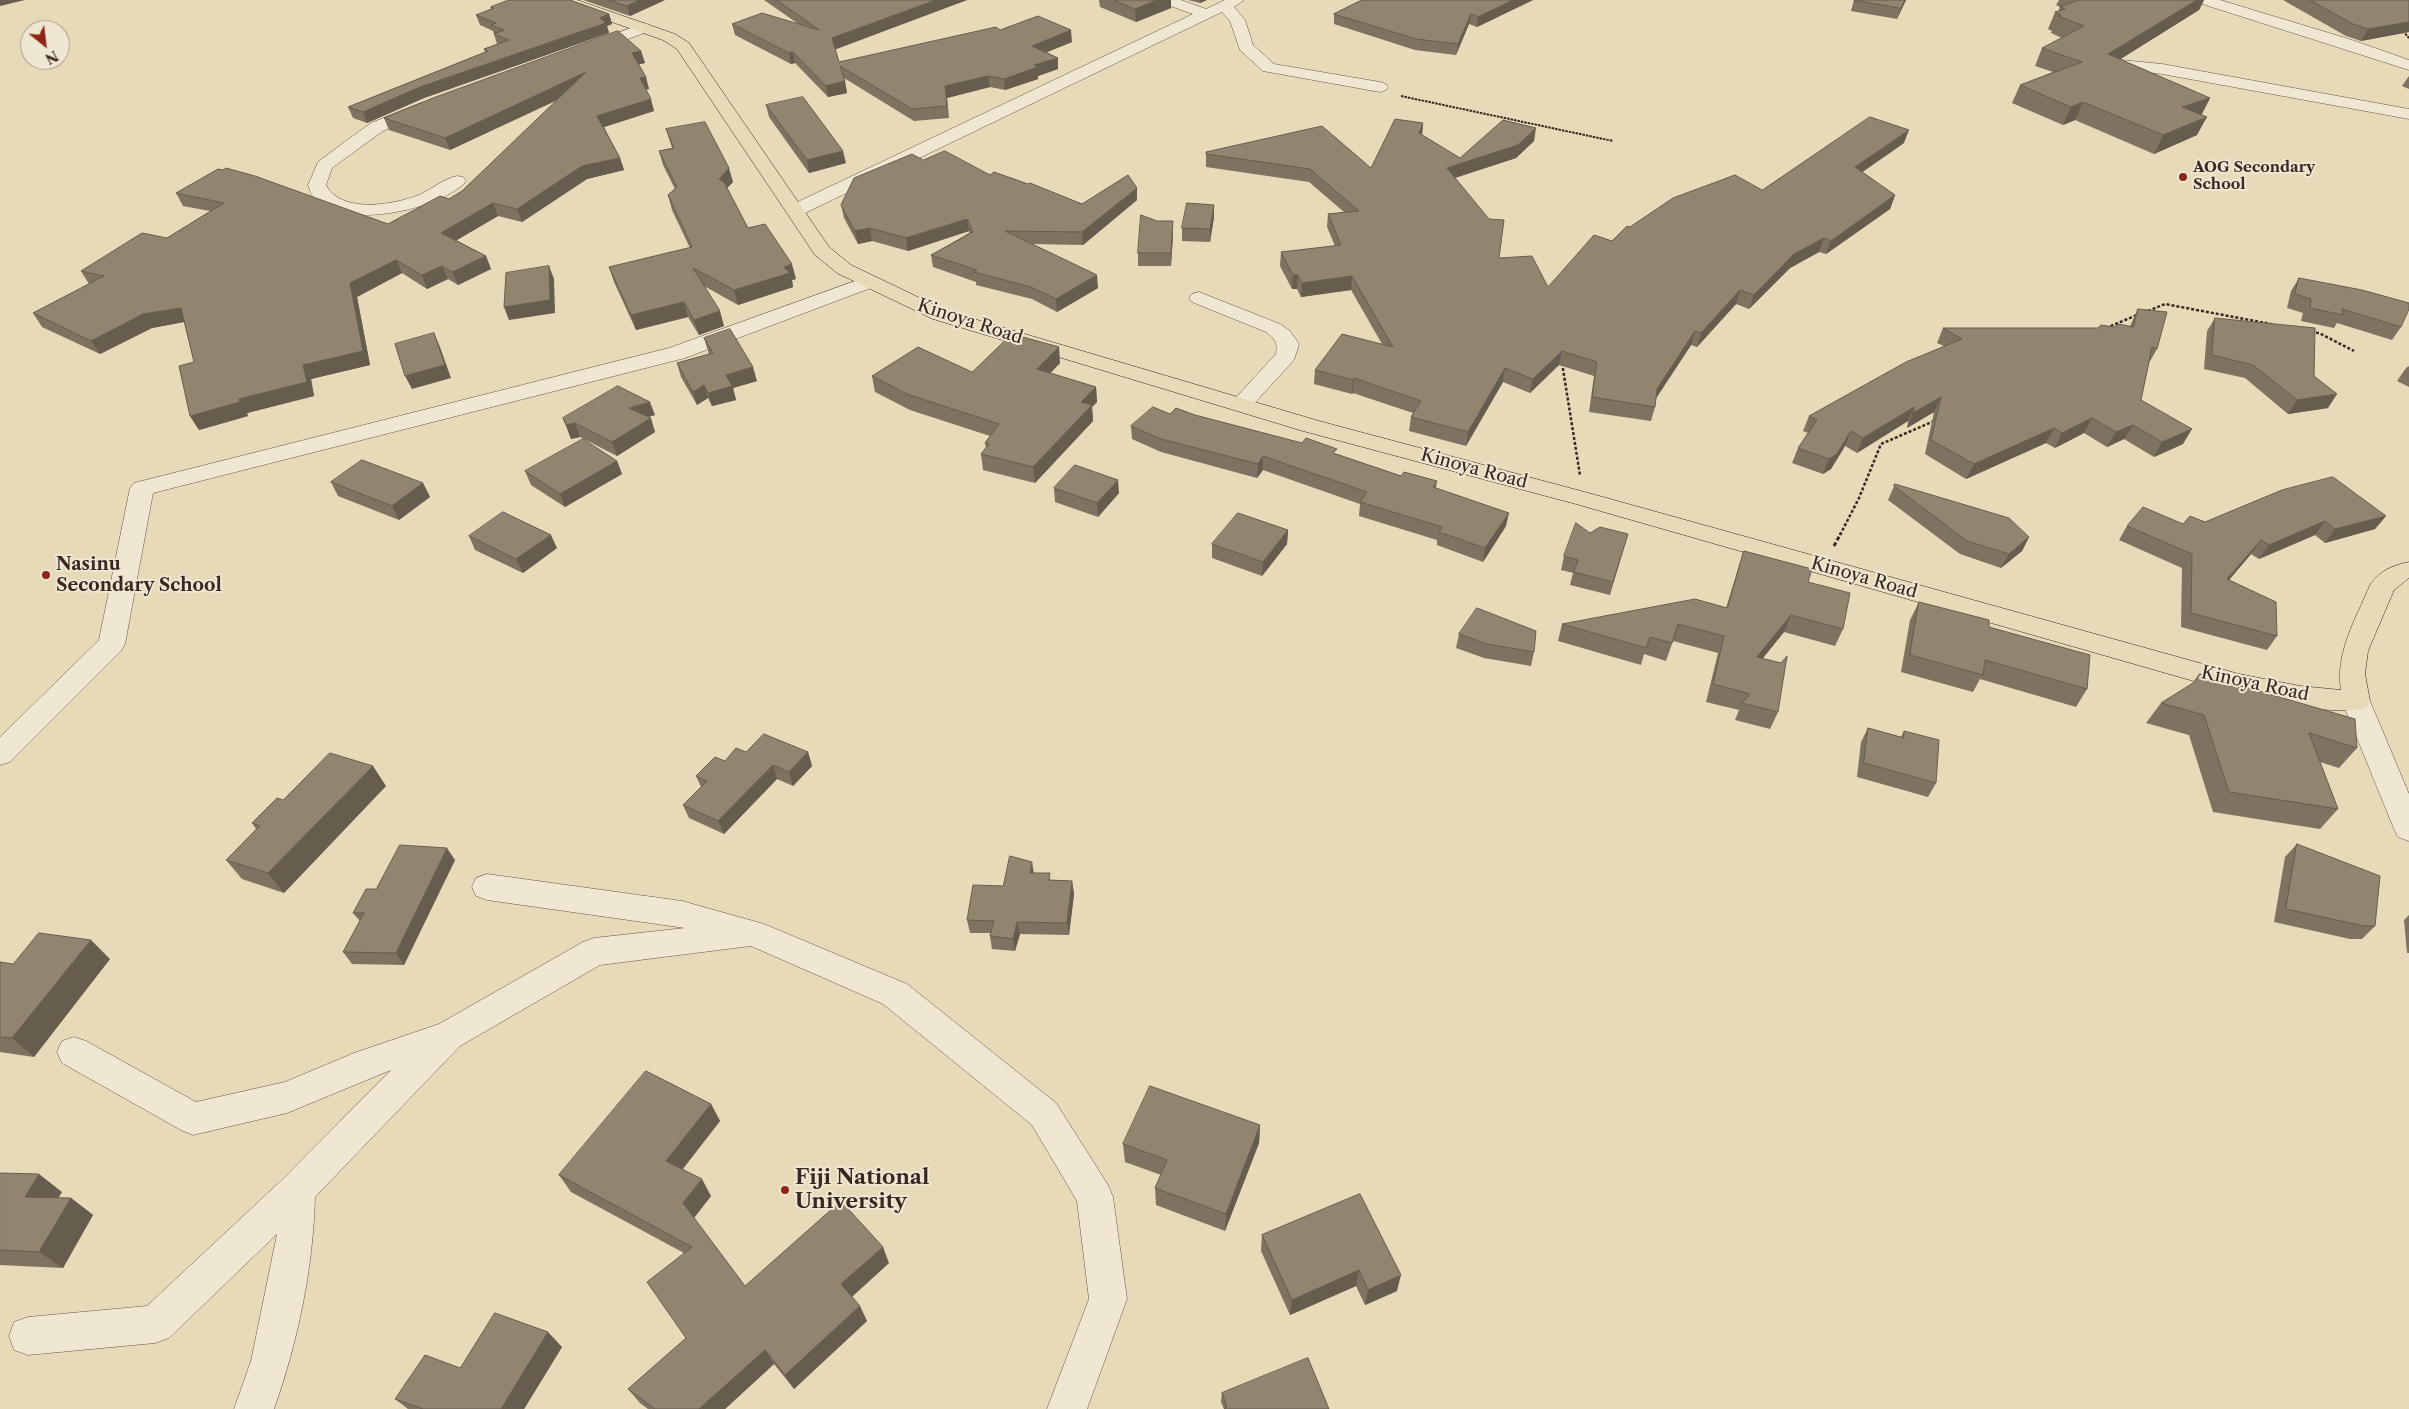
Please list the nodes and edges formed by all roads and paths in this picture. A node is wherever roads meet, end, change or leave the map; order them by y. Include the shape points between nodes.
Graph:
1 (564, 0) edge
2 (1167, 0) edge
3 (2204, 0) edge
4 (1231, 3) edge
5 (1207, 14) junction
6 (2400, 26) edge
7 (644, 28) junction
8 (2409, 38) edge
9 (576, 53) edge
10 (2121, 65) edge
11 (2409, 65) edge
12 (1380, 87) joint
13 (440, 100) edge
14 (2409, 114) edge
15 (1613, 141) dead end
16 (457, 181) dead end
17 (796, 210) junction
18 (869, 282) junction
19 (1199, 298) dead end
20 (2147, 312) edge
21 (2138, 315) edge
22 (2281, 326) edge
23 (2101, 330) edge
24 (2309, 331) edge
25 (2354, 351) dead end
26 (1561, 360) edge
27 (1241, 404) junction
28 (1935, 420) edge
29 (1584, 499) junction
30 (1824, 566) junction
31 (2409, 570) edge
32 (2356, 701) junction
33 (0, 754) edge
34 (2409, 829) edge
35 (487, 887) dead end
36 (753, 933) junction
37 (448, 1036) junction
38 (74, 1052) dead end
39 (297, 1190) junction
40 (28, 1336) dead end
41 (254, 1409) edge
42 (1067, 1409) edge

1 - 7 main road, Kinoya Road
2 - 5 street
3 - 11 street
4 - 5 street
4 - 12 street via 1246,48 1269,68
5 - 17 street
6 - 8 path
7 - 9 street
7 - 17 main road, Kinoya Road via 670,37 683,46
10 - 14 street via 2162,69
12 - 15 path via 1392,94
13 - 16 street via 377,128 352,145 324,166 318,185 322,196 338,206 367,209 412,204
17 - 18 main road, Kinoya Road via 822,251 844,269
18 - 27 main road, Kinoya Road via 940,316
18 - 33 street via 677,353 142,488 112,644
19 - 27 street via 1273,328 1283,335 1288,344 1286,354
20 - 22 path via 2165,304
21 - 23 path
24 - 25 path
26 - 29 path
27 - 29 main road, Kinoya Road via 1311,426
28 - 30 path via 1881,444 1859,498
29 - 30 main road, Kinoya Road
30 - 32 main road, Kinoya Road via 2239,684 2300,696
31 - 32 main road via 2400,572 2383,585 2355,651 2352,674
32 - 34 street
35 - 36 street via 682,914
36 - 37 street via 594,952
36 - 42 street via 895,994 1044,1114 1095,1198 1108,1299
37 - 38 street via 366,1064 288,1097 193,1119
37 - 39 street
39 - 40 street via 154,1324
39 - 41 street via 293,1253 271,1361

